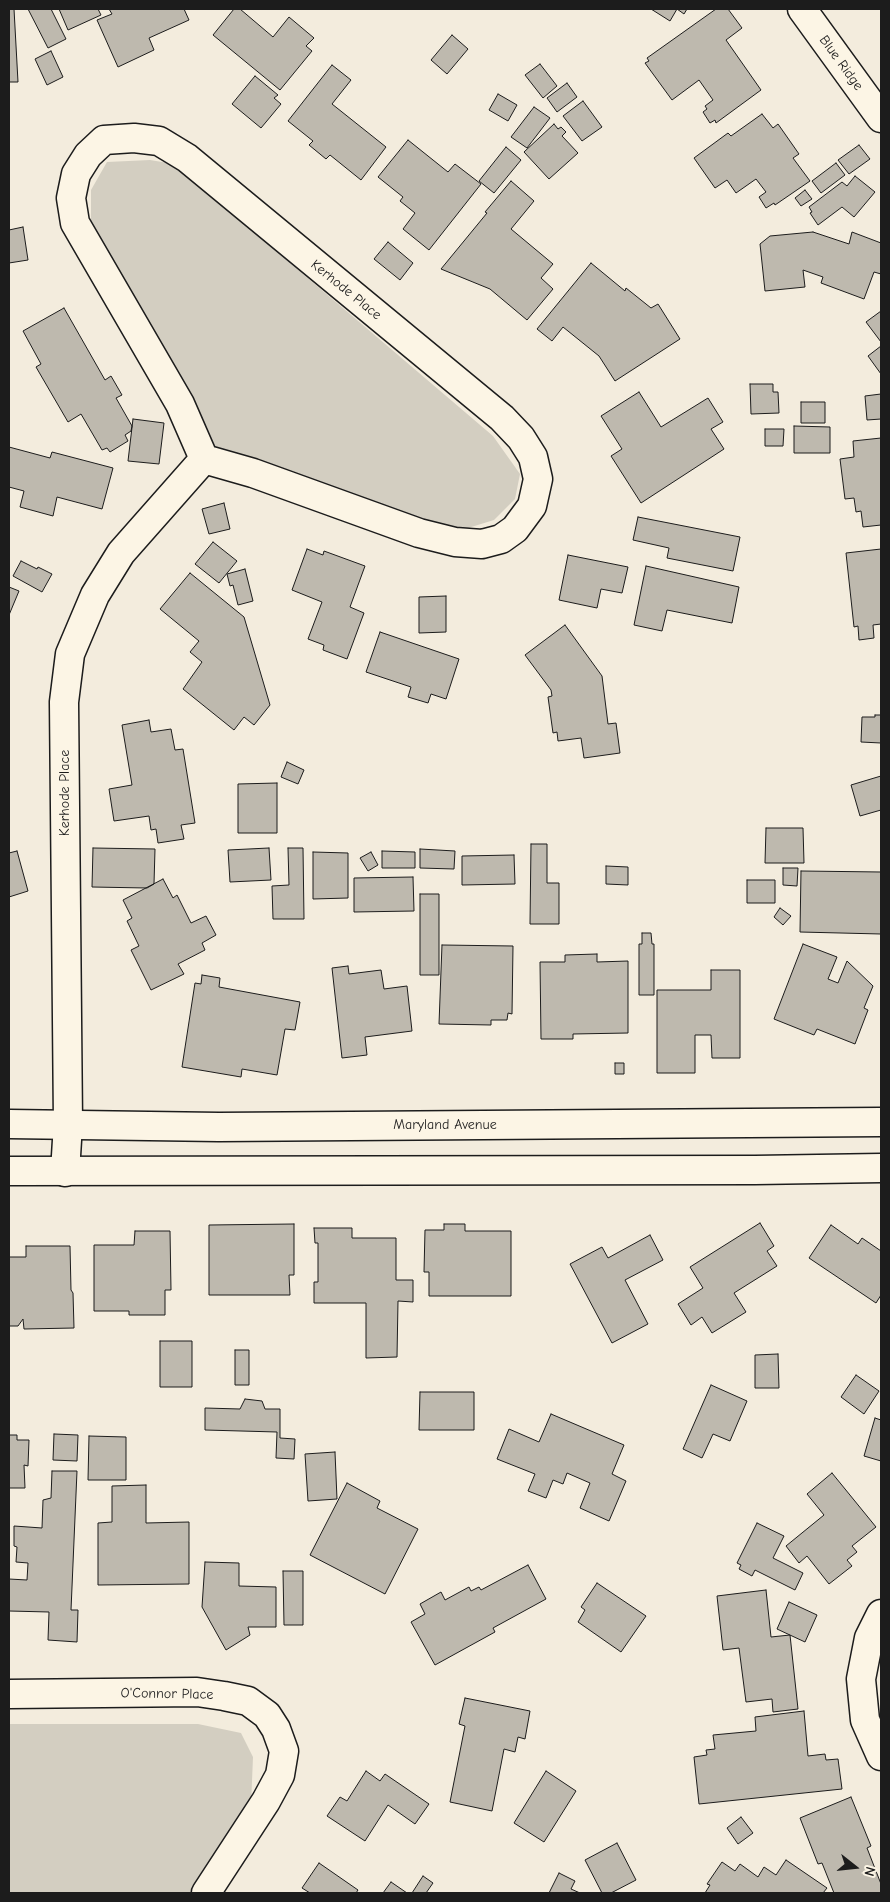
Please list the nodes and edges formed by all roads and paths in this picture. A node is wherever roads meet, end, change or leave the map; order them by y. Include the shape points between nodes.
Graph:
1 (802, 9) edge
2 (881, 118) edge
3 (204, 459) junction
4 (881, 1122) edge
5 (9, 1124) edge
6 (68, 1124) junction
7 (881, 1168) edge
8 (9, 1172) edge
9 (65, 1172) junction
10 (881, 1614) edge
11 (9, 1694) edge
12 (881, 1756) edge
13 (206, 1893) edge

1 - 2 street, Blue Ridge
3 - 3 street, Kerhode Place via 180,404 75,223 71,198 76,174 88,155 104,140 134,138 159,141 187,158 502,418 533,457 538,479 532,506 515,529 500,539 482,544 455,542 419,533 253,473
3 - 6 street, Kerhode Place via 121,553 95,595 70,654 64,702
4 - 6 street, Maryland Avenue via 229,1127
5 - 6 street, Maryland Avenue
6 - 9 street, Kerhode Place
7 - 9 street
8 - 9 street
10 - 12 street via 869,1638 861,1679 866,1720
11 - 13 street, O'Connor Place via 197,1692 248,1702 266,1715 284,1751 280,1775

